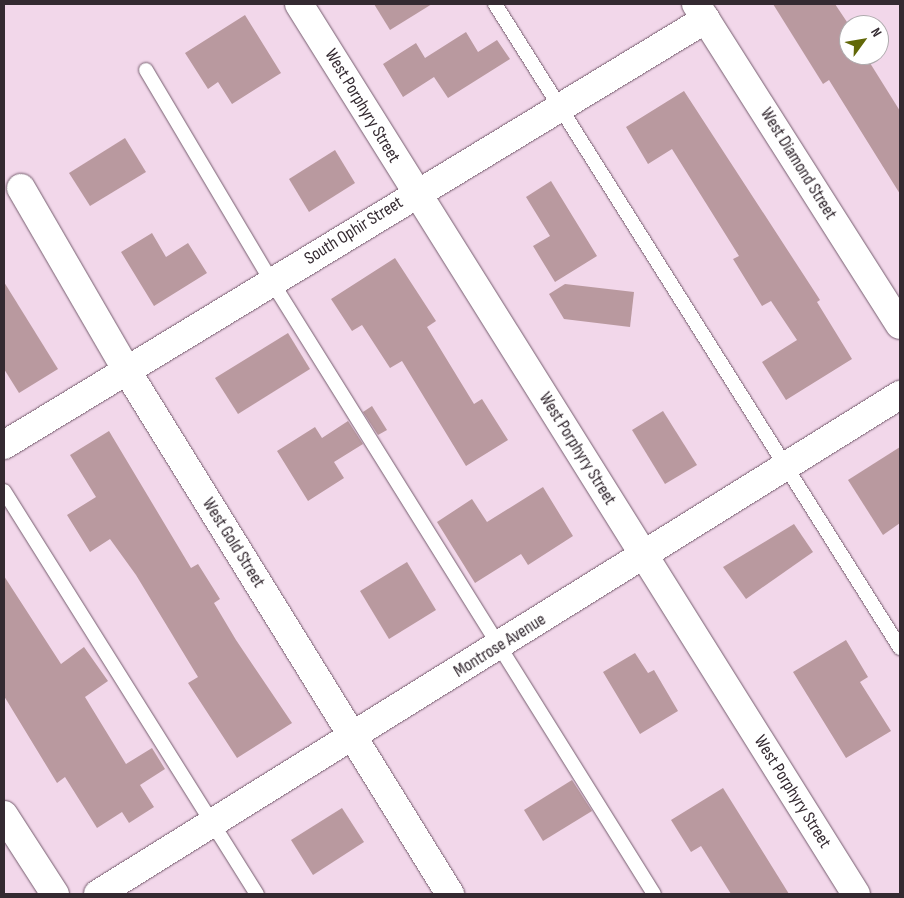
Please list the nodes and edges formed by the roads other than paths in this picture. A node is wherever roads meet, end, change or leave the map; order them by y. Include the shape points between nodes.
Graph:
1 (299, 4) edge
2 (495, 4) edge
3 (701, 12) edge
4 (146, 70) dead end
5 (560, 106) junction
6 (21, 188) dead end
7 (415, 193) junction
8 (272, 282) junction
9 (900, 325) edge
10 (127, 371) junction
11 (900, 395) edge
12 (4, 445) edge
13 (786, 466) junction
14 (4, 491) edge
15 (643, 555) junction
16 (498, 647) junction
17 (900, 648) edge
18 (353, 739) junction
19 (4, 815) edge
20 (213, 824) junction
21 (55, 894) edge
22 (98, 894) edge
23 (257, 894) edge
24 (450, 894) edge
25 (654, 894) edge
26 (856, 894) edge

1 - 7 street, West Porphyry Street
2 - 5 lane
3 - 5 street, South Ophir Street
3 - 9 street, West Diamond Street
4 - 8 lane
5 - 7 street, South Ophir Street
5 - 13 lane
6 - 10 street, West Gold Street
7 - 8 street, South Ophir Street
7 - 15 street, West Porphyry Street
8 - 10 street, South Ophir Street
8 - 16 lane
10 - 12 street, South Ophir Street
10 - 18 street, West Gold Street
11 - 13 street, Montrose Avenue
13 - 15 street, Montrose Avenue
13 - 17 lane
14 - 20 lane
15 - 16 street, Montrose Avenue
15 - 26 street, West Porphyry Street
16 - 18 street, Montrose Avenue
16 - 25 lane
18 - 20 street, Montrose Avenue
18 - 24 street, West Gold Street
19 - 21 street
20 - 22 street, Montrose Avenue
20 - 23 lane

